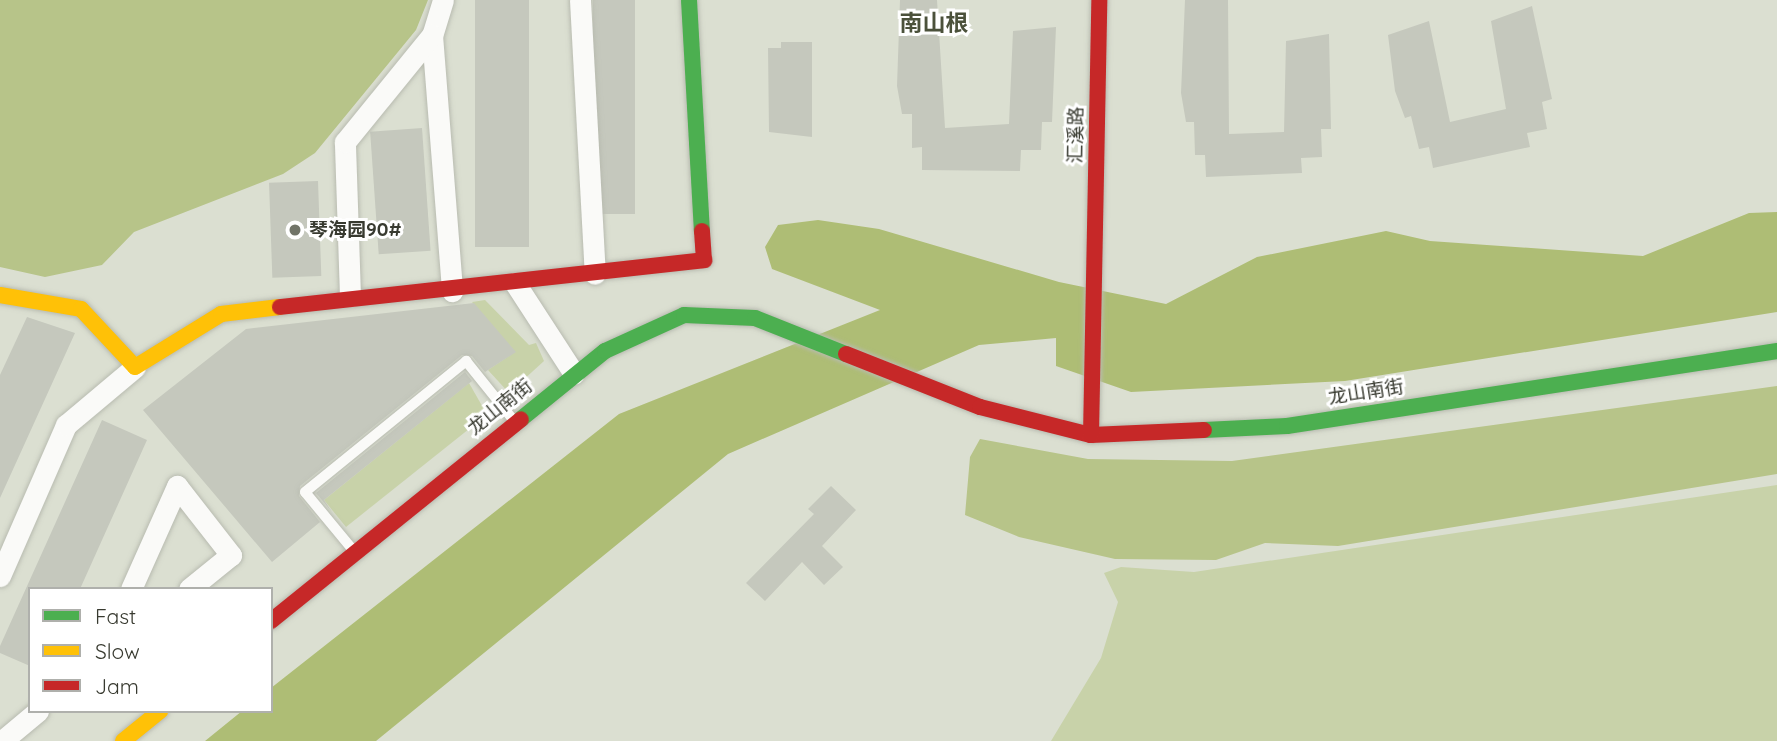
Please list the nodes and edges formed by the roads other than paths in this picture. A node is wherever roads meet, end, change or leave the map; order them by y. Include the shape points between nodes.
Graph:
1 (443, 0) edge
2 (580, 0) edge
3 (690, 0) edge
4 (1099, 0) edge
5 (432, 35) junction
6 (595, 274) junction
7 (515, 284) junction
8 (452, 291) junction
9 (0, 295) edge
10 (350, 296) junction
11 (1777, 351) edge
12 (135, 367) junction
13 (575, 373) junction
14 (515, 422) junction
15 (1091, 435) junction
16 (355, 552) junction
17 (0, 576) edge
18 (132, 587) edge
19 (191, 587) edge
20 (273, 619) edge
21 (36, 713) edge
22 (158, 713) edge
23 (2, 741) edge
24 (123, 741) edge

1 - 5 street
2 - 6 street
3 - 6 street via 704,260
4 - 15 street, 汇溪路
5 - 8 street
5 - 10 street via 345,142
6 - 7 street
7 - 8 street
7 - 13 street
8 - 10 street
9 - 12 street via 80,309
10 - 12 street via 221,314
11 - 15 street, 龙山南街 via 1287,426
12 - 17 street via 66,425
13 - 14 street, 龙山南街
13 - 15 street, 龙山南街 via 622,339 684,315 738,315 789,330 963,401 1034,425
14 - 16 street, 龙山南街
14 - 16 lane via 466,360 305,492
16 - 20 street, 龙山南街
18 - 19 street via 177,486 231,555
21 - 23 street
22 - 24 street

